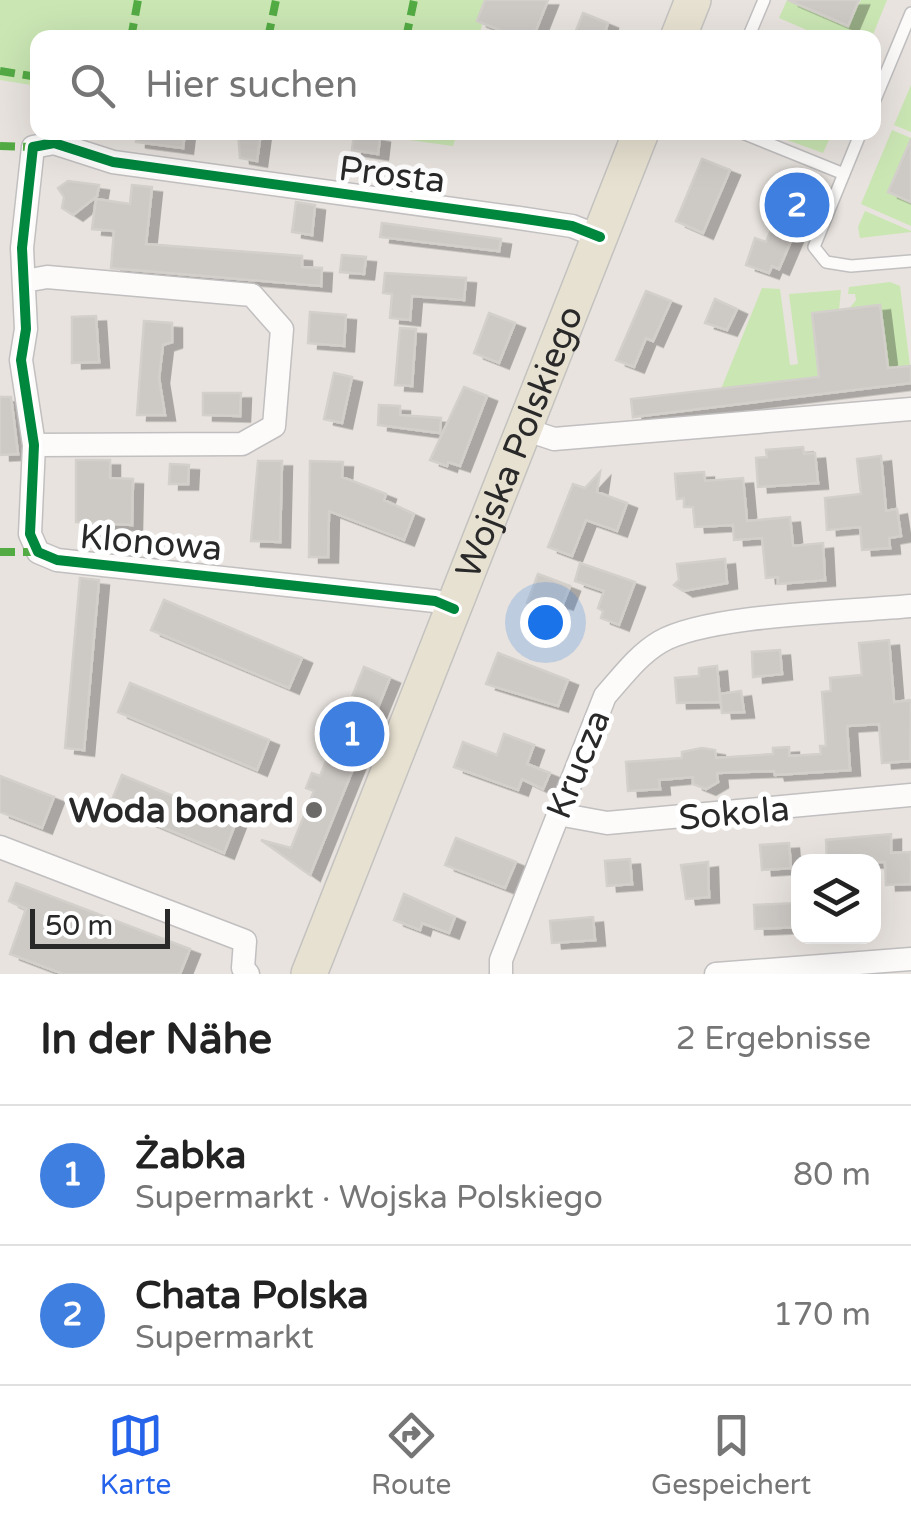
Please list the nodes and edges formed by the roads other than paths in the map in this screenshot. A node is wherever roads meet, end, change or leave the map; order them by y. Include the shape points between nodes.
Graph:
1 (693, 0) edge
2 (764, 0) edge
3 (911, 13) edge
4 (681, 30) edge
5 (751, 30) edge
6 (881, 85) edge
7 (638, 140) edge
8 (760, 140) edge
9 (858, 140) edge
10 (844, 174) junction
11 (600, 237) junction
12 (911, 261) edge
13 (25, 281) junction
14 (11, 359) edge
15 (911, 409) edge
16 (524, 429) junction
17 (34, 444) junction
18 (911, 606) edge
19 (454, 608) junction
20 (911, 796) edge
21 (558, 814) junction
22 (0, 847) edge
23 (911, 959) edge
24 (864, 968) edge
25 (248, 974) edge
26 (310, 974) edge
27 (501, 974) edge
28 (716, 974) edge

1 - 4 main road
2 - 5 lane
3 - 6 lane
7 - 11 main road, Wojska Polskiego
8 - 10 lane
9 - 10 lane
10 - 12 lane via 814,246 826,262
11 - 13 street, Prosta via 572,226 113,162 54,143 33,147
11 - 16 main road, Wojska Polskiego
13 - 14 street, Prosta
13 - 17 street via 46,277 252,295 282,329 274,426 242,444
14 - 17 street, Klonowa
15 - 16 street via 554,438
16 - 19 main road, Wojska Polskiego
17 - 19 street, Klonowa via 30,534 38,552 57,560 290,582
18 - 21 street, Krucza via 709,626 661,641 605,696
19 - 26 main road, Wojska Polskiego
20 - 21 street, Sokola via 607,824
21 - 27 street, Krucza
22 - 25 street via 246,941
23 - 24 street
24 - 28 street

